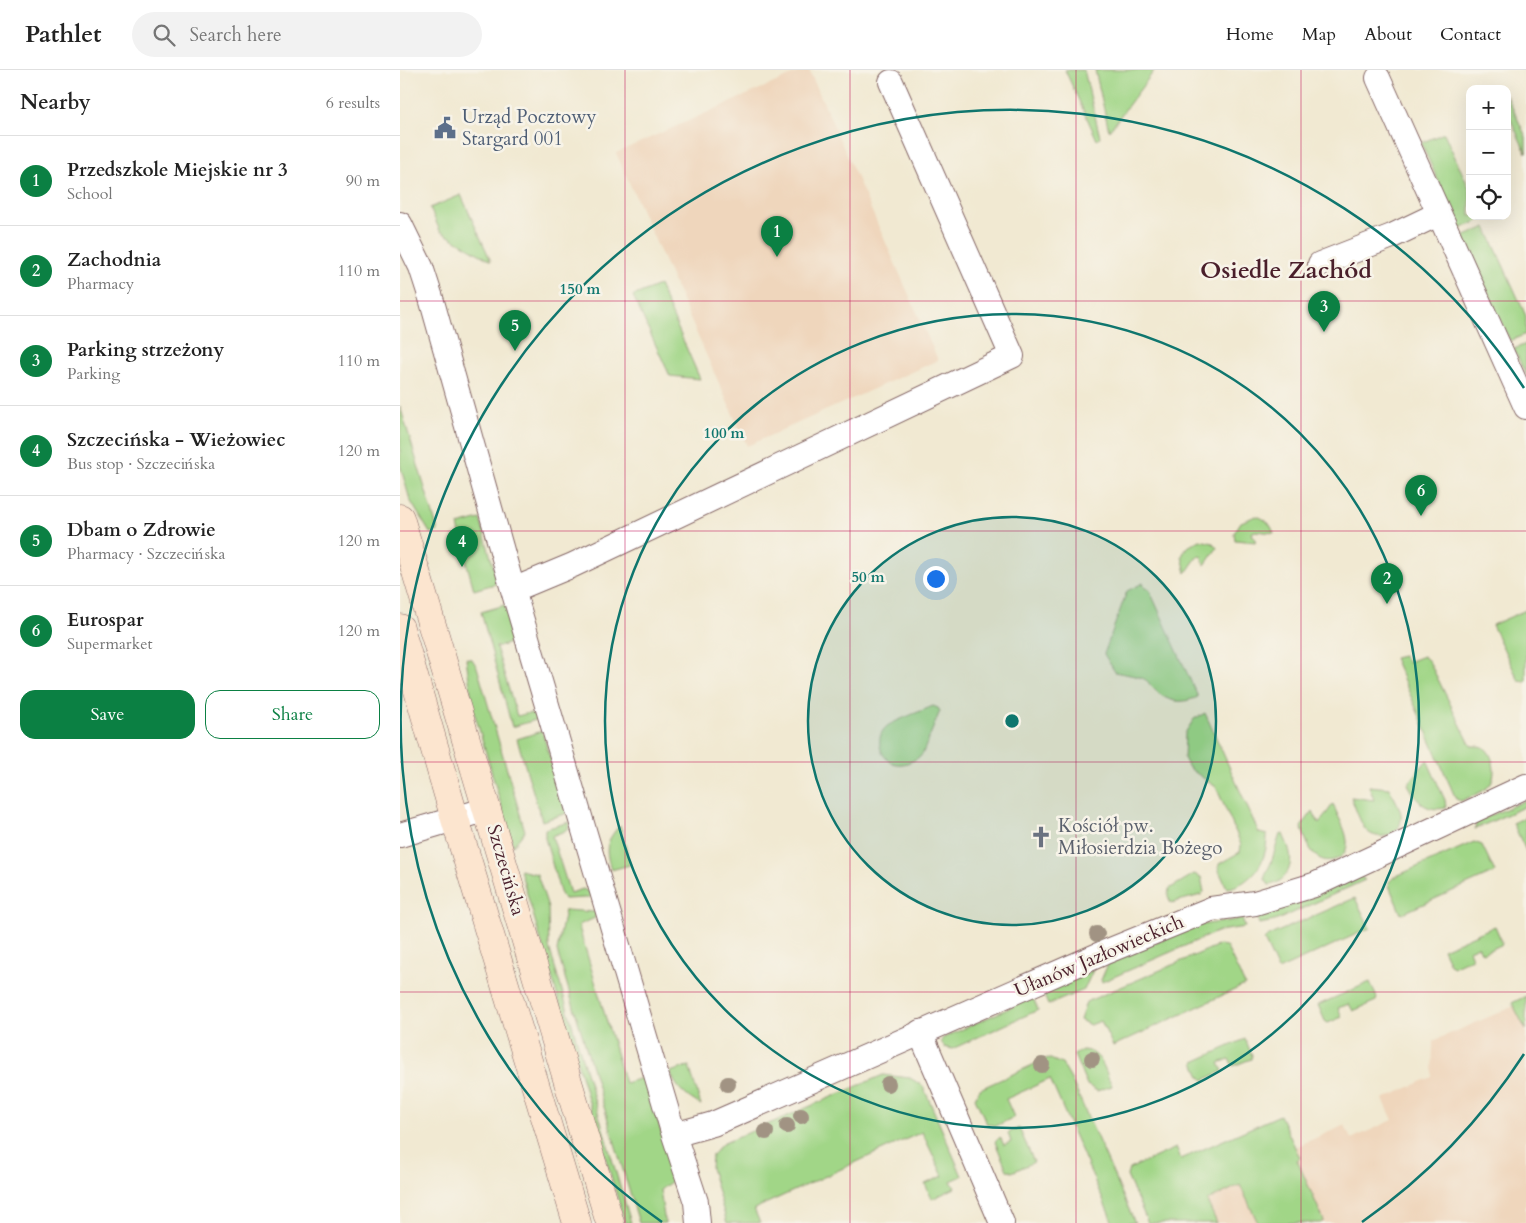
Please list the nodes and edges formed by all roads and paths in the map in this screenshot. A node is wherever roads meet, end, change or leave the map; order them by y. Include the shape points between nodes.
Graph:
1 (1378, 78) dead end
2 (891, 82) dead end
3 (1438, 214) junction
4 (400, 224) edge
5 (406, 240) edge
6 (1320, 264) dead end
7 (1526, 407) edge
8 (400, 518) edge
9 (513, 590) junction
10 (400, 628) edge
11 (1526, 786) edge
12 (488, 809) junction
13 (455, 819) junction
14 (400, 835) edge
15 (920, 1032) junction
16 (674, 1135) junction
17 (577, 1223) edge
18 (610, 1223) edge
19 (698, 1223) edge
20 (1002, 1223) edge

1 - 3 street
2 - 9 street via 1012,356 573,566
3 - 6 street
3 - 7 street
4 - 5 street
5 - 9 street via 421,267 431,298
8 - 12 main road, Szczecińska
9 - 16 street
10 - 13 main road, Szczecińska
11 - 15 street, Ułanów Jazłowieckich via 1314,885 1255,903 1211,909
12 - 13 street
12 - 18 main road, Szczecińska
13 - 14 street
13 - 17 main road, Szczecińska
15 - 16 street, Ułanów Jazłowieckich via 713,1124
15 - 20 street
16 - 19 street via 696,1202

